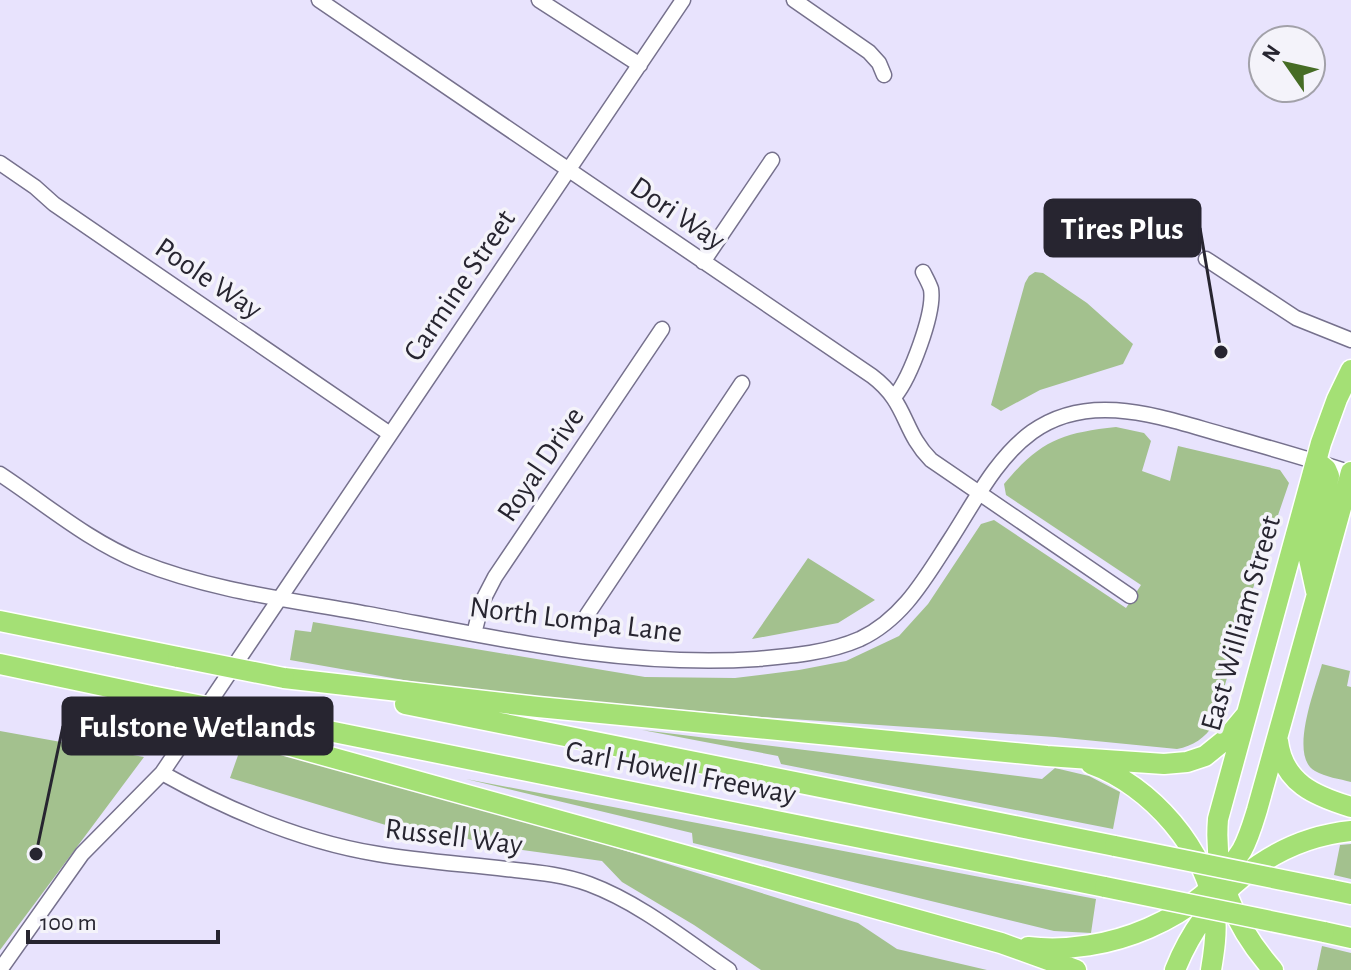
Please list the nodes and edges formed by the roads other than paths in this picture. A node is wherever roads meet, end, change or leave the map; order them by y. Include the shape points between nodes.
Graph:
1 (319, 0) edge
2 (539, 0) edge
3 (683, 0) edge
4 (794, 0) edge
5 (640, 65) junction
6 (884, 75) dead end
7 (772, 160) dead end
8 (0, 163) edge
9 (568, 170) junction
10 (1206, 259) dead end
11 (703, 262) junction
12 (923, 272) dead end
13 (662, 329) dead end
14 (1351, 340) edge
15 (1351, 370) edge
16 (742, 383) dead end
17 (895, 396) junction
18 (390, 434) junction
19 (1316, 461) junction
20 (1351, 473) edge
21 (0, 474) edge
22 (979, 495) junction
23 (1351, 526) edge
24 (1329, 551) junction
25 (1317, 595) junction
26 (1130, 596) dead end
27 (279, 598) junction
28 (587, 615) dead end
29 (0, 621) edge
30 (474, 634) junction
31 (0, 664) edge
32 (284, 678) junction
33 (1246, 715) junction
34 (253, 725) junction
35 (1278, 737) junction
36 (1047, 756) junction
37 (162, 773) junction
38 (1351, 807) edge
39 (1351, 831) edge
40 (1217, 890) junction
41 (1342, 892) edge
42 (1351, 938) edge
43 (1001, 943) junction
44 (0, 970) edge
45 (729, 970) edge
46 (1076, 970) edge
47 (1175, 970) edge
48 (1211, 970) edge
49 (1273, 970) edge

1 - 9 street, Dori Way
2 - 5 street
3 - 5 street, Carmine Street
4 - 6 street via 869,52
5 - 9 street, Carmine Street
7 - 11 street
8 - 18 street, Poole Way
9 - 11 street, Dori Way
9 - 18 street, Carmine Street
10 - 14 street via 1296,318
11 - 17 street, Dori Way
12 - 17 street via 931,291 929,307 913,365
13 - 30 street, Royal Drive via 490,585
15 - 19 highway, East William Street
16 - 28 street
17 - 22 street, Dori Way via 925,454
18 - 27 street, Carmine Street
19 - 20 street, North Lompa Lane
19 - 22 street, North Lompa Lane via 1148,414 1089,410 1052,420 1028,435
19 - 25 highway via 1329,476 1310,549
19 - 33 highway, East William Street
20 - 24 highway
21 - 27 street, North Lompa Lane via 63,521 132,559 203,582
22 - 26 street, Dori Way
22 - 30 street, North Lompa Lane via 898,613 866,636 832,648 750,659 679,661 607,656
23 - 24 highway
24 - 25 highway
25 - 35 highway
27 - 30 street, North Lompa Lane
27 - 37 street, Carmine Street
29 - 32 highway, Carl Howell Freeway, bridge
31 - 34 highway, bridge
32 - 36 highway
32 - 41 highway, Carl Howell Freeway, bridge
33 - 36 highway via 1214,750 1187,762
33 - 40 highway, East William Street via 1222,800
34 - 42 highway, Carl Howell Freeway, bridge
34 - 43 highway
35 - 38 highway via 1284,764 1296,782
35 - 40 highway via 1243,848
36 - 40 highway via 1099,767 1146,794
37 - 44 street, Carmine Street via 82,854
37 - 45 street, Russell Way via 224,805 349,848 590,884 619,897
39 - 40 highway via 1279,853
40 - 43 highway via 1164,920 1109,942 1059,949
40 - 47 highway
40 - 48 highway, East William Street
40 - 49 highway
43 - 46 highway

